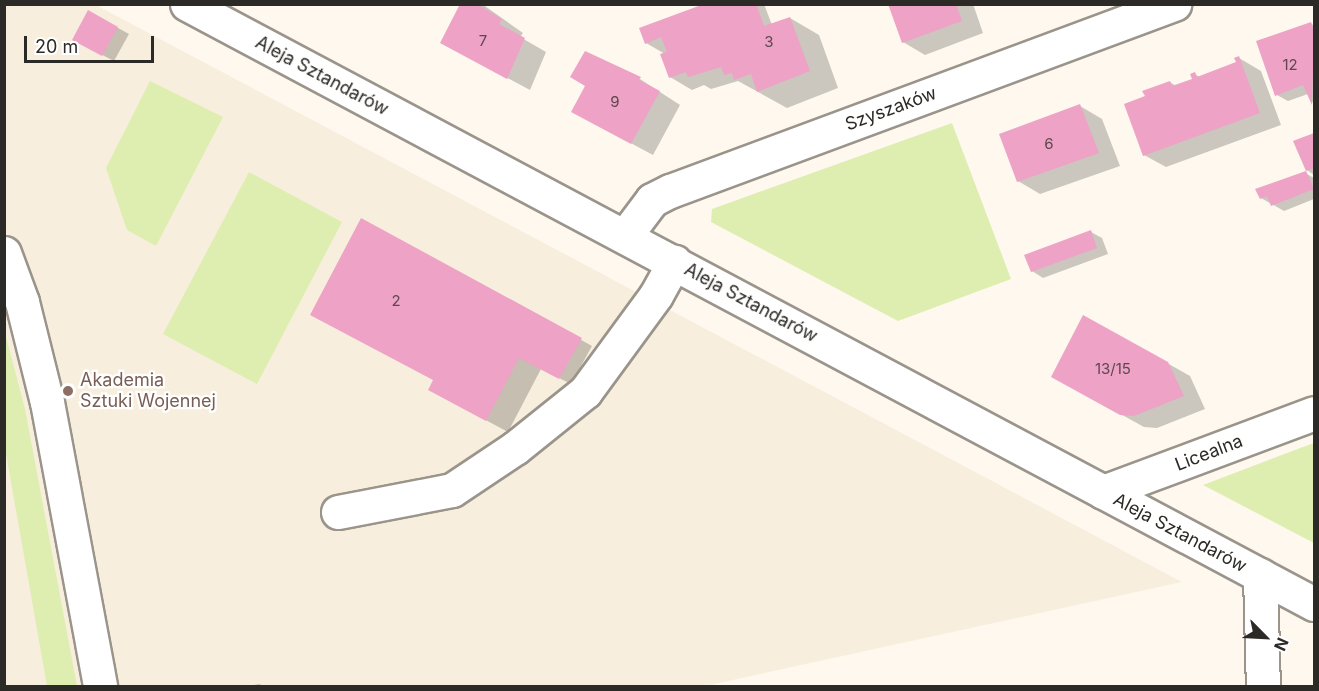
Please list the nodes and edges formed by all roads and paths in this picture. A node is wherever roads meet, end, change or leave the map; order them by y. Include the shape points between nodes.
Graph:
1 (187, 4) edge
2 (1174, 4) edge
3 (625, 236) junction
4 (4, 253) edge
5 (674, 262) junction
6 (1314, 413) edge
7 (1103, 492) junction
8 (338, 512) dead end
9 (1260, 575) junction
10 (1314, 604) edge
11 (100, 687) edge
12 (1263, 687) edge

1 - 3 street, Aleja Sztandarów
2 - 3 street, Szyszaków via 670,191 652,200
3 - 5 street, Aleja Sztandarów
4 - 11 street via 22,302 47,402
5 - 7 street, Aleja Sztandarów
5 - 8 street via 656,295 585,392 515,448 452,490
6 - 7 street, Licealna
7 - 9 street, Aleja Sztandarów
9 - 10 street, Aleja Sztandarów
9 - 12 street

